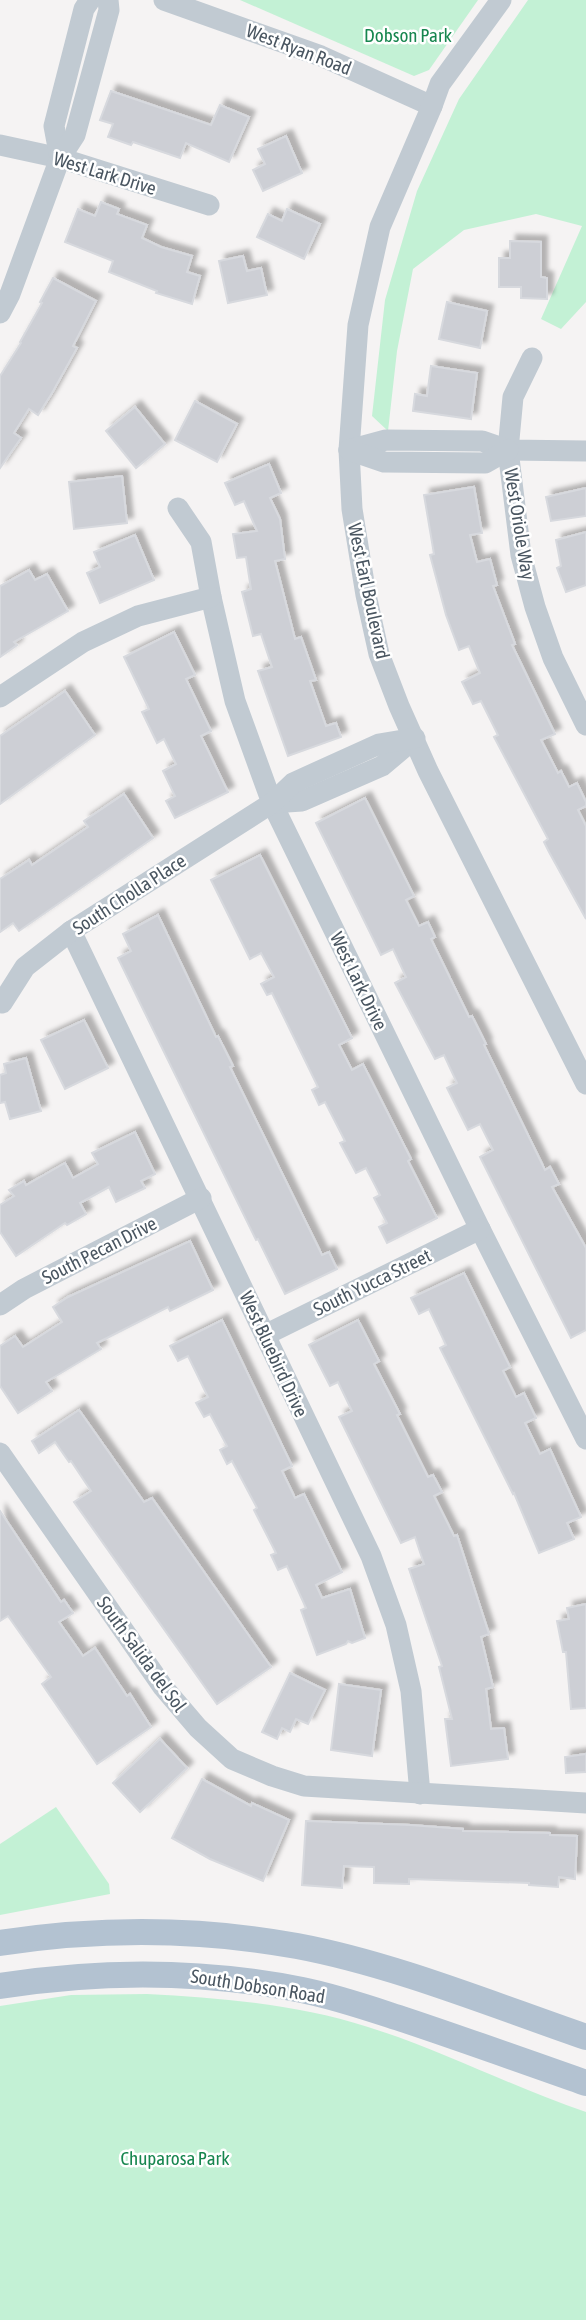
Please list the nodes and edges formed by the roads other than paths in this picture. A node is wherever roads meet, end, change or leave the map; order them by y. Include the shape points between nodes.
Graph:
1 (90, 0) edge
2 (108, 0) edge
3 (164, 0) edge
4 (501, 0) edge
5 (432, 106) junction
6 (0, 145) edge
7 (60, 158) junction
8 (209, 205) dead end
9 (0, 313) edge
10 (532, 358) dead end
11 (349, 450) junction
12 (508, 450) junction
13 (586, 451) edge
14 (178, 509) dead end
15 (211, 597) junction
16 (0, 697) edge
17 (586, 724) edge
18 (415, 738) junction
19 (272, 803) junction
20 (71, 931) junction
21 (2, 1003) dead end
22 (586, 1084) edge
23 (201, 1198) junction
24 (480, 1230) junction
25 (0, 1305) edge
26 (265, 1335) junction
27 (586, 1439) edge
28 (0, 1453) edge
29 (419, 1794) junction
30 (586, 1803) edge
31 (0, 1943) edge
32 (0, 1986) edge
33 (586, 2037) edge
34 (586, 2083) edge

1 - 7 street via 54,126
2 - 7 street via 75,135
3 - 5 street, West Ryan Road via 321,55
4 - 5 street, West Earl Boulevard via 440,84
5 - 11 street, West Earl Boulevard via 380,227 358,325
6 - 7 street, West Lark Drive
7 - 8 street, West Lark Drive
7 - 9 street
10 - 12 street, West Oriole Way via 513,397
11 - 12 street via 384,462 472,463 485,463
11 - 18 street, West Earl Boulevard via 352,509 379,654
12 - 13 street
12 - 17 street, West Oriole Way via 521,555 535,607 553,658
14 - 15 street, West Lark Drive via 201,542
15 - 16 street via 138,616 83,642
15 - 19 street, West Lark Drive via 235,701
18 - 19 street, South Cholla Place via 382,766 302,801
18 - 22 street, West Earl Boulevard
19 - 20 street, South Cholla Place
19 - 24 street, West Lark Drive
20 - 21 street, South Cholla Place via 25,967
20 - 23 street, West Bluebird Drive
23 - 25 street, South Pecan Drive
23 - 26 street, West Bluebird Drive
24 - 26 street, South Yucca Street
24 - 27 street, West Lark Drive
26 - 29 street, West Bluebird Drive via 371,1556 396,1625 411,1691
28 - 29 street, South Salida del Sol via 163,1687 232,1759 304,1786
29 - 30 street, South Salida del Sol
31 - 33 main road via 69,1934 165,1931 299,1946 443,1987
32 - 34 main road, South Dobson Road via 119,1973 239,1980 303,1990

